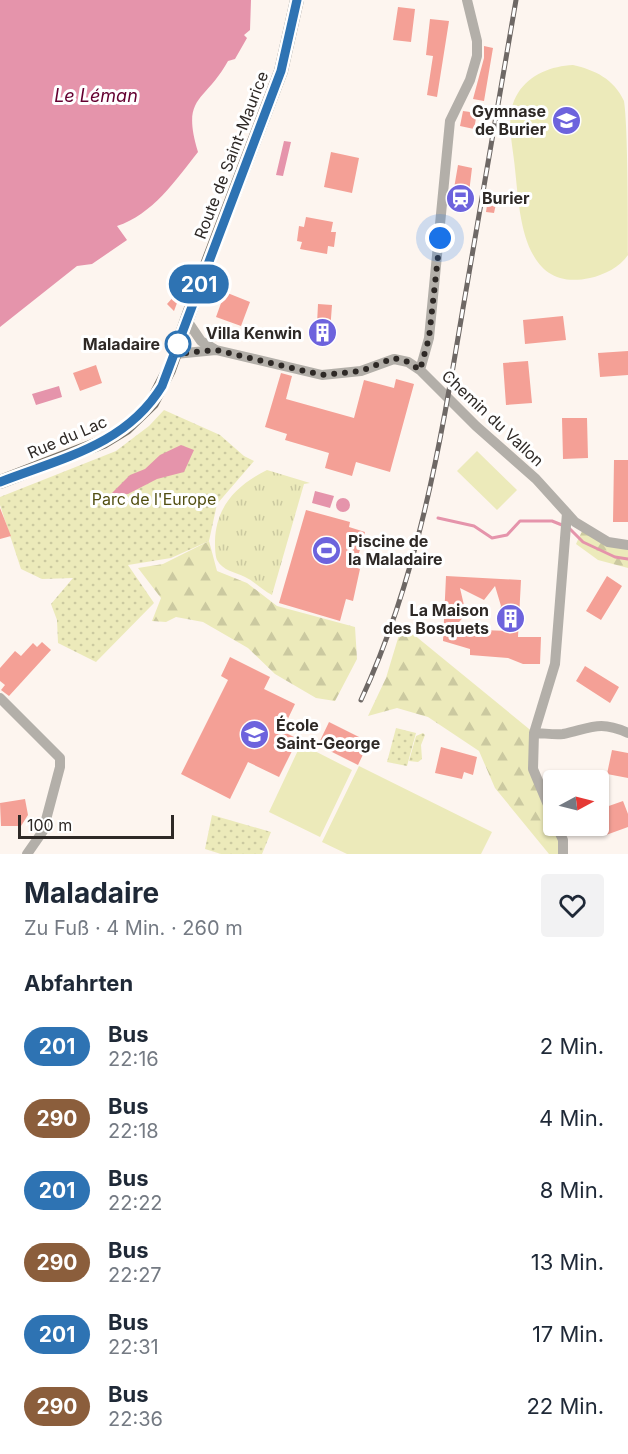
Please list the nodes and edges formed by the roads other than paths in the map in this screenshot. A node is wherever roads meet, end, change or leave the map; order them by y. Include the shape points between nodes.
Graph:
1 (297, 0) edge
2 (467, 0) edge
3 (186, 320) junction
4 (216, 350) junction
5 (175, 354) junction
6 (420, 370) junction
7 (162, 386) joint
8 (0, 482) edge
9 (567, 517) junction
10 (628, 545) edge
11 (0, 698) edge
12 (534, 733) junction
13 (628, 733) edge
14 (543, 793) edge
15 (561, 836) edge
16 (27, 854) edge
17 (563, 854) edge

1 - 3 main road, Route de Saint-Maurice via 281,71
2 - 6 street via 477,56 450,121 429,338
3 - 4 street, Chemin du Vallon via 201,341
3 - 5 main road, Route de Saint-Maurice
4 - 5 street, Chemin du Vallon
4 - 6 street, Chemin du Vallon via 322,375 361,371 394,358
5 - 7 main road, Route de Saint-Maurice
6 - 9 street, Chemin du Vallon via 536,479
7 - 8 main road, Rue du Lac via 140,417 116,435
9 - 10 street, Chemin du Vallon via 608,542
9 - 12 street via 555,664
11 - 16 street via 60,758 43,831
12 - 13 street via 561,734 597,724
12 - 14 street via 533,769
15 - 17 street

